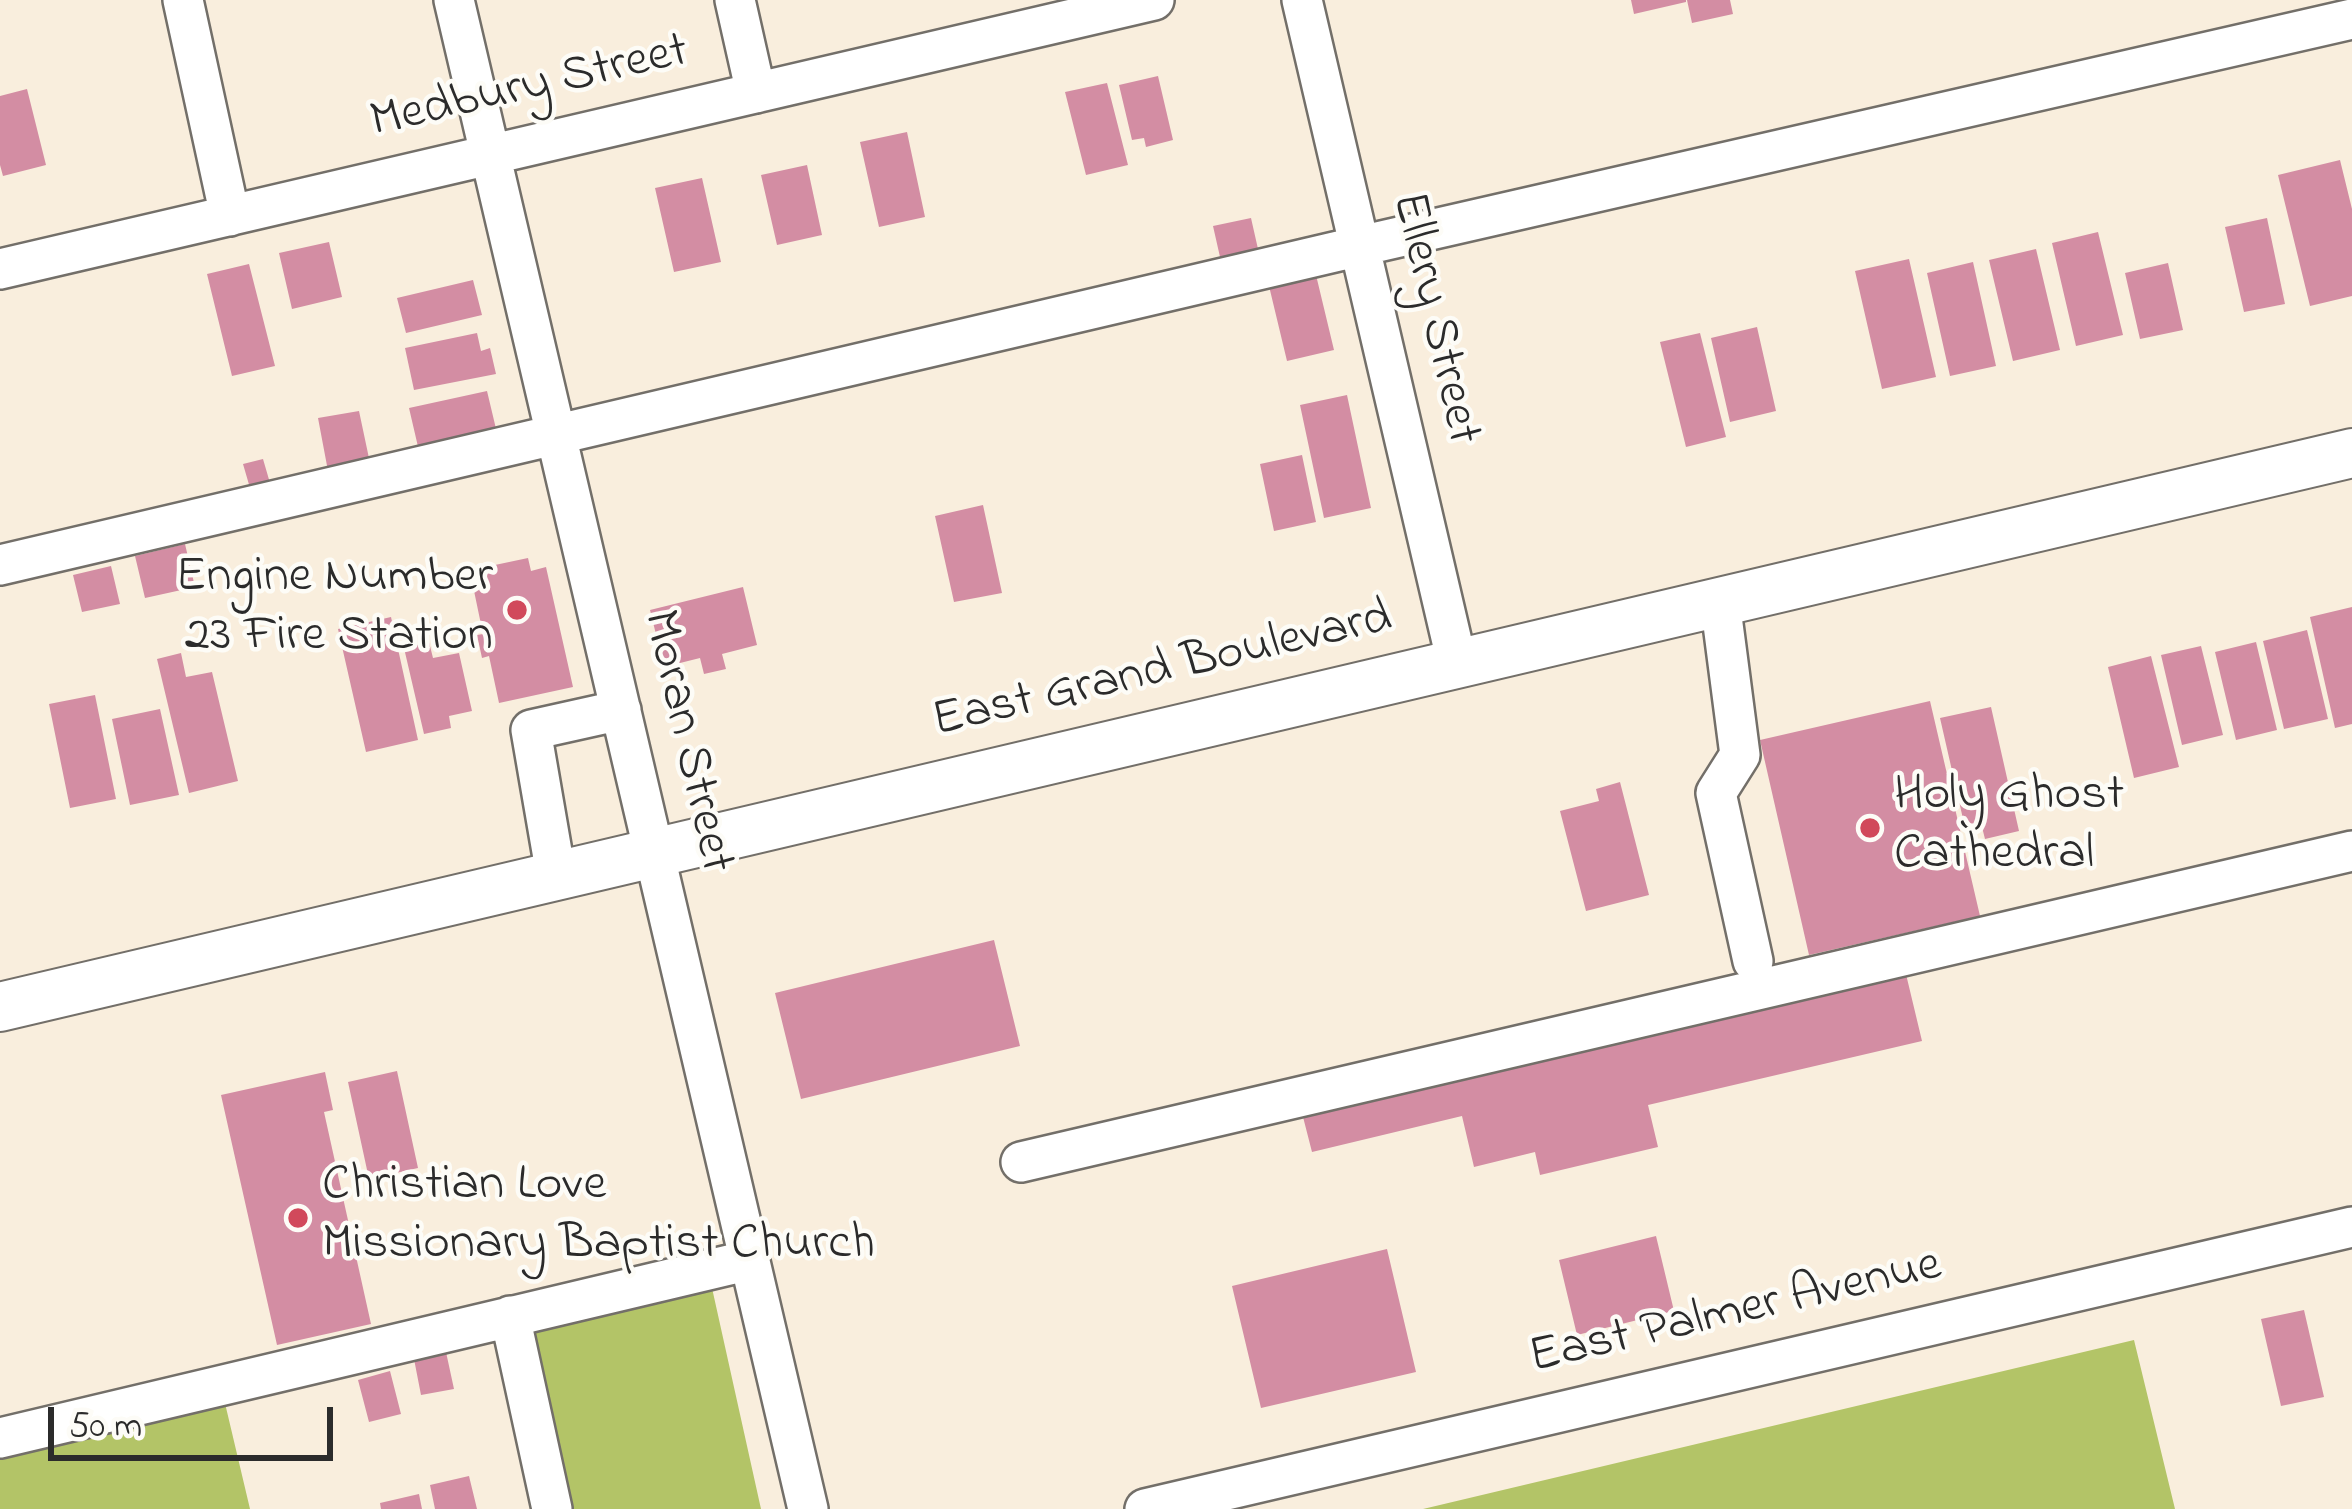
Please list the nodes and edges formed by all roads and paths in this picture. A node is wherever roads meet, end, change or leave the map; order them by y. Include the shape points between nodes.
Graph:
1 (184, 0) edge
2 (454, 0) edge
3 (735, 0) edge
4 (1154, 0) edge
5 (1302, 0) edge
6 (2352, 19) edge
7 (756, 93) junction
8 (491, 155) junction
9 (230, 216) junction
10 (1360, 245) junction
11 (0, 269) edge
12 (557, 435) junction
13 (2352, 453) edge
14 (0, 565) edge
15 (1720, 601) junction
16 (1457, 663) junction
17 (621, 710) junction
18 (654, 851) junction
19 (2352, 851) edge
20 (556, 874) junction
21 (1753, 961) dead end
22 (0, 1007) edge
23 (1022, 1162) dead end
24 (2352, 1227) edge
25 (750, 1260) junction
26 (510, 1316) junction
27 (0, 1438) edge
28 (552, 1509) edge
29 (808, 1509) edge
30 (1144, 1509) edge

1 - 9 street
2 - 8 street, Moran Street
3 - 7 street
4 - 7 street, Medbury Street
5 - 10 street, Ellery Street
6 - 10 street
7 - 8 street, Medbury Street
8 - 9 street, Medbury Street
8 - 12 street, Moran Street
9 - 11 street, Medbury Street
10 - 12 street
10 - 16 street, Ellery Street
12 - 14 street
12 - 17 street, Moran Street
13 - 15 main road, East Grand Boulevard
15 - 16 main road, East Grand Boulevard
15 - 21 street via 1740,755 1716,793
16 - 18 main road, East Grand Boulevard
17 - 18 street, Moran Street
17 - 20 street via 530,730
18 - 20 main road, East Grand Boulevard
18 - 25 street, Moran Street
19 - 23 street
20 - 22 main road, East Grand Boulevard
24 - 30 street, East Palmer Avenue
25 - 26 street
25 - 29 street, Moran Street
26 - 27 street
26 - 28 street

